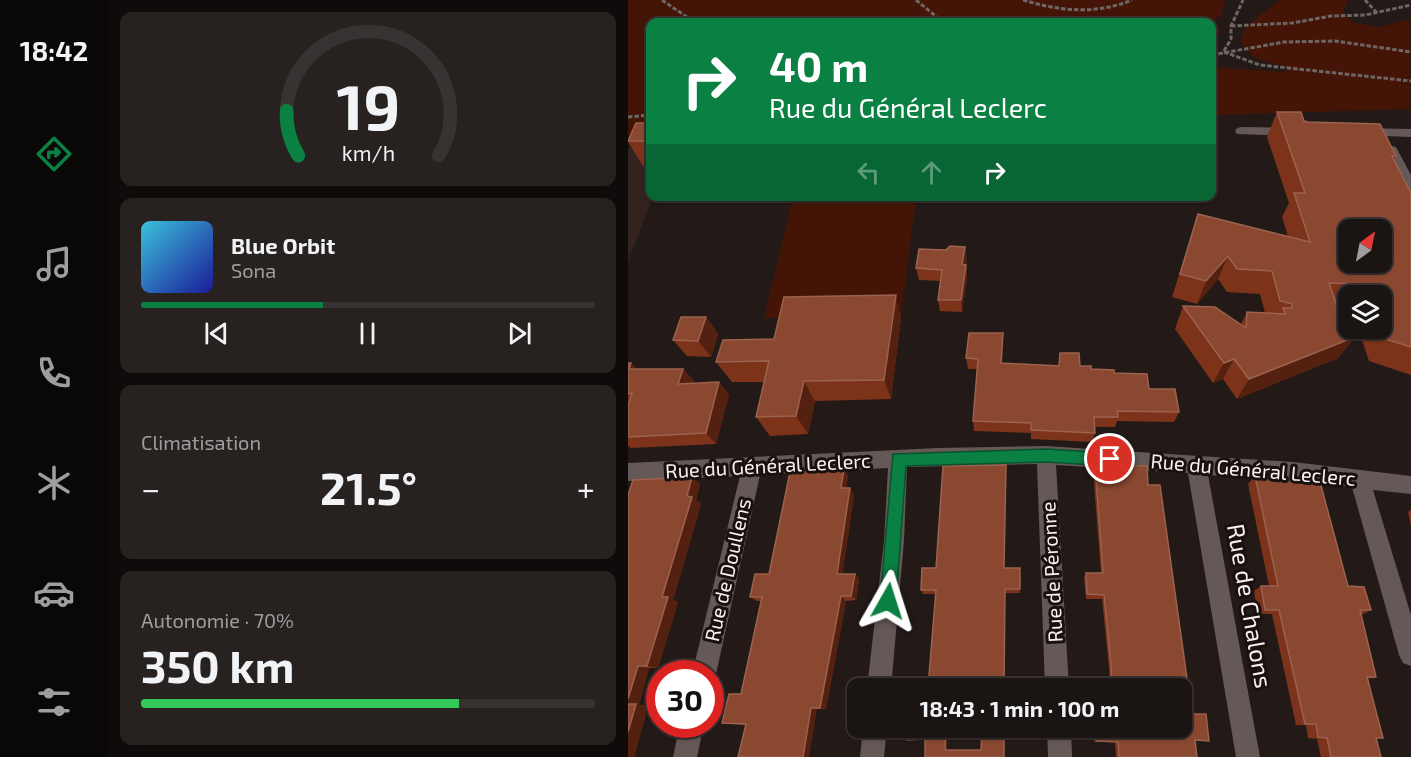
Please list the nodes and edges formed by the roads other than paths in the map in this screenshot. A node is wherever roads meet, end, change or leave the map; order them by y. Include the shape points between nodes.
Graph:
1 (1242, 131) dead end
2 (1309, 132) edge
3 (1343, 132) edge
4 (1411, 133) edge
5 (1391, 150) edge
6 (1411, 190) edge
7 (1046, 455) junction
8 (898, 459) junction
9 (1196, 465) junction
10 (752, 467) junction
11 (628, 472) edge
12 (1360, 479) junction
13 (1411, 485) edge
14 (1411, 655) edge
15 (707, 660) edge
16 (880, 678) edge
17 (1057, 678) edge
18 (689, 738) edge
19 (874, 738) edge
20 (1059, 738) edge
21 (685, 757) edge
22 (872, 757) edge
23 (1060, 757) edge
24 (1248, 757) edge

1 - 2 street
3 - 4 street
5 - 6 street
7 - 8 street, Rue du Général Leclerc
7 - 9 street, Rue du Général Leclerc
7 - 17 street, Rue de Péronne
8 - 10 street, Rue du Général Leclerc
8 - 16 street
9 - 12 street, Rue du Général Leclerc
9 - 24 street, Rue de Chalons
10 - 11 street, Rue du Général Leclerc
10 - 15 street, Rue de Doullens
12 - 13 street, Rue du Général Leclerc
12 - 14 street
18 - 21 street
19 - 22 street
20 - 23 street

